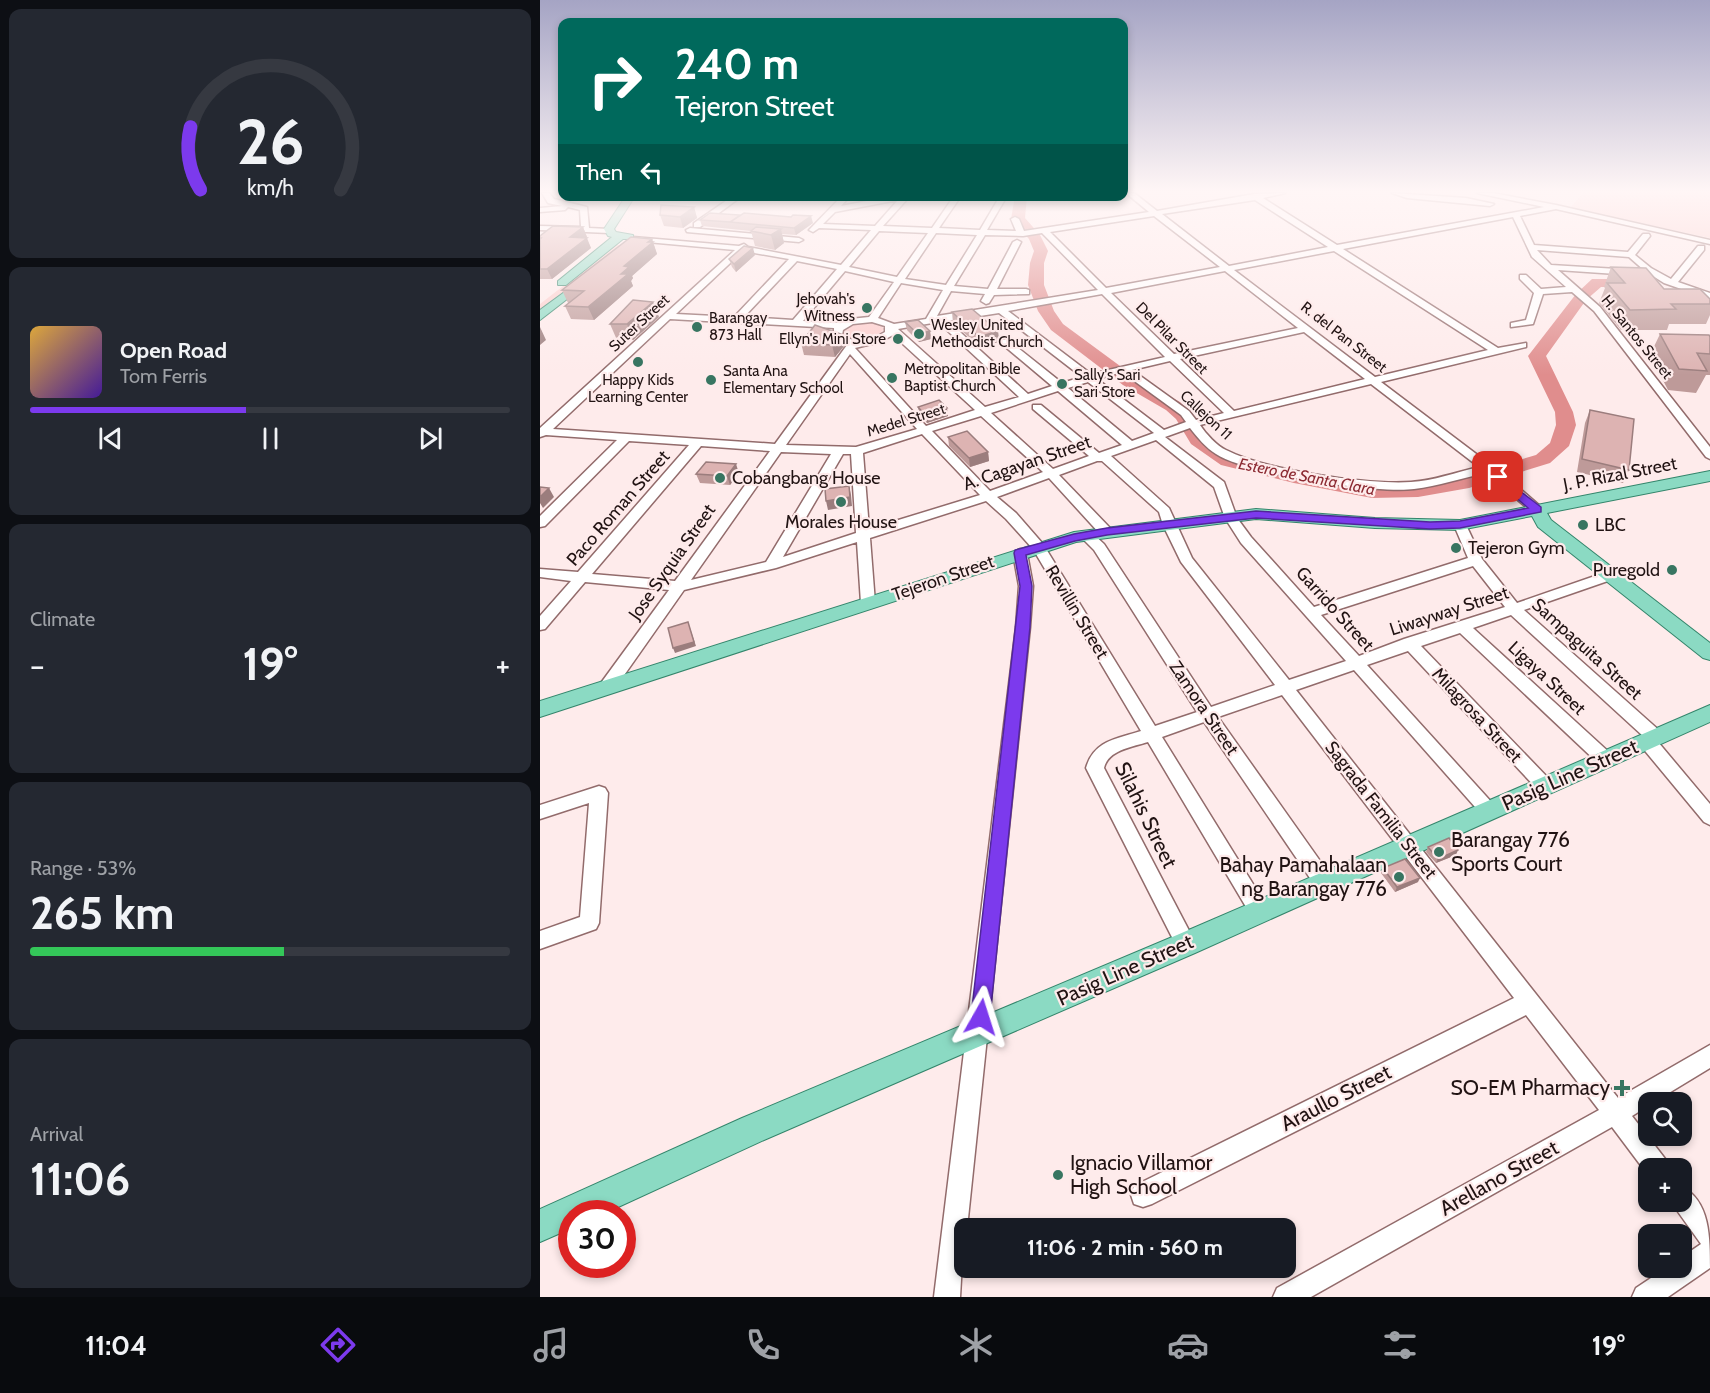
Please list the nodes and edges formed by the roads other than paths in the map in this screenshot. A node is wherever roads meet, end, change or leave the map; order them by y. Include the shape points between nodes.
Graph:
1 (598, 254) edge
2 (618, 254) edge
3 (735, 254) edge
4 (778, 254) edge
5 (854, 254) edge
6 (919, 254) edge
7 (969, 254) edge
8 (1013, 254) edge
9 (1067, 254) edge
10 (1208, 254) edge
11 (1313, 254) edge
12 (1345, 254) edge
13 (1534, 254) edge
14 (1610, 254) edge
15 (1701, 254) edge
16 (1631, 255) joint
17 (795, 258) junction
18 (1547, 267) junction
19 (841, 269) junction
20 (1228, 269) junction
21 (1653, 273) junction
22 (1523, 276) dead end
23 (899, 281) junction
24 (1673, 283) junction
25 (947, 290) junction
26 (1106, 291) junction
27 (1026, 292) dead end
28 (1539, 292) junction
29 (989, 293) junction
30 (1580, 294) junction
31 (1710, 296) edge
32 (540, 300) edge
33 (1000, 309) junction
34 (982, 312) junction
35 (540, 316) edge
36 (670, 316) junction
37 (872, 319) junction
38 (935, 319) junction
39 (736, 320) junction
40 (796, 323) junction
41 (1514, 325) dead end
42 (842, 326) junction
43 (891, 327) junction
44 (1306, 329) junction
45 (1005, 342) dead end
46 (1523, 345) dead end
47 (851, 346) junction
48 (1496, 351) junction
49 (1171, 357) junction
50 (1119, 369) junction
51 (1091, 377) junction
52 (1374, 382) junction
53 (1059, 387) junction
54 (1025, 397) junction
55 (1037, 407) dead end
56 (985, 411) junction
57 (1230, 413) junction
58 (1188, 425) junction
59 (925, 431) junction
60 (541, 432) edge
61 (1159, 435) junction
62 (626, 437) junction
63 (699, 441) junction
64 (1131, 446) junction
65 (777, 448) junction
66 (856, 451) junction
67 (838, 452) junction
68 (1710, 455) edge
69 (1101, 457) junction
70 (1491, 472) junction
71 (1052, 474) junction
72 (1710, 476) edge
73 (988, 496) junction
74 (1537, 510) junction
75 (1231, 518) junction
76 (540, 523) edge
77 (1169, 525) junction
78 (1460, 525) junction
79 (1107, 532) junction
80 (1086, 535) junction
81 (861, 537) junction
82 (1038, 547) junction
83 (1020, 553) junction
84 (1476, 560) junction
85 (771, 565) junction
86 (540, 573) edge
87 (1618, 573) junction
88 (581, 577) junction
89 (679, 586) junction
90 (868, 603) junction
91 (1515, 610) junction
92 (1311, 613) junction
93 (540, 626) edge
94 (1462, 626) junction
95 (1710, 638) edge
96 (1409, 643) junction
97 (1710, 653) edge
98 (1357, 663) junction
99 (606, 687) junction
100 (1286, 687) junction
101 (540, 709) edge
102 (1710, 713) edge
103 (1208, 715) junction
104 (1151, 734) junction
105 (1651, 739) junction
106 (1605, 759) junction
107 (1545, 786) junction
108 (1489, 810) junction
109 (540, 812) edge
110 (1710, 817) edge
111 (1408, 846) junction
112 (1323, 882) junction
113 (1259, 910) junction
114 (540, 940) edge
115 (1186, 944) junction
116 (1529, 1002) junction
117 (979, 1034) junction
118 (1710, 1056) edge
119 (1615, 1113) junction
120 (1650, 1158) edge
121 (1143, 1195) dead end
122 (1692, 1212) edge
123 (540, 1226) edge
124 (1710, 1236) edge
125 (1710, 1253) edge
126 (948, 1297) edge
127 (1286, 1297) edge
128 (1645, 1297) edge

1 - 32 main road
2 - 35 main road
3 - 36 street, Suter Street
4 - 17 street
5 - 19 street
6 - 23 street
7 - 25 street
8 - 29 street
9 - 26 street, Del Pilar Street
10 - 20 street, R. del Pan Street
11 - 20 street
12 - 48 street
13 - 18 street, H. Santos Street
14 - 16 street
15 - 24 street
16 - 21 street
17 - 19 street
17 - 39 street
18 - 21 street
18 - 30 street, H. Santos Street
19 - 23 street
19 - 40 street
20 - 26 street
20 - 44 street, R. del Pan Street
21 - 24 street
22 - 28 street
23 - 25 street
23 - 37 street
24 - 31 street
25 - 29 street
25 - 38 street
26 - 33 street
26 - 49 street, Del Pilar Street
27 - 29 street
28 - 30 street
28 - 41 street via 1530,322
29 - 34 street
30 - 68 street, H. Santos Street
33 - 34 street
33 - 51 street, Garrido Street
34 - 38 street
36 - 39 street
36 - 60 street, Suter Street
37 - 42 street
37 - 43 street via 885,321
38 - 43 street
38 - 54 street
39 - 40 street
40 - 42 street
42 - 47 street, Revillin Street via 837,336
43 - 47 street via 889,334 880,339
43 - 56 street
44 - 49 street, Medel Street
44 - 52 street, R. del Pan Street
45 - 53 street
46 - 48 street, A. Cagayan Street
47 - 59 street, Revillin Street
47 - 65 street, Jose Syquia Street
48 - 52 street, A. Cagayan Street
49 - 50 street, Medel Street
49 - 57 street, Del Pilar Street
50 - 51 street, Medel Street
50 - 58 street, Callejon 11 via 1185,413
51 - 53 street, Medel Street
51 - 61 street, Garrido Street
52 - 57 street, A. Cagayan Street
52 - 70 street, R. del Pan Street
53 - 54 street, Medel Street
53 - 64 street
54 - 56 street, Medel Street
55 - 69 street, Sagrada Familia Street
56 - 59 street, Medel Street
56 - 71 street
57 - 58 street, A. Cagayan Street
58 - 61 street, A. Cagayan Street
58 - 70 street, Callejon 11 via 1220,452 1242,461 1328,479 1413,486
59 - 66 street, Medel Street
59 - 73 street, Revillin Street
60 - 62 street, Medel Street
61 - 64 street, A. Cagayan Street
61 - 75 street, Garrido Street via 1220,485
62 - 63 street, Medel Street
62 - 76 street
63 - 65 street, Medel Street
63 - 88 street, Paco Roman Street
64 - 69 street, A. Cagayan Street
65 - 67 street, Medel Street
65 - 89 street, Jose Syquia Street
66 - 67 street, Medel Street
66 - 81 street
67 - 85 street
69 - 71 street, A. Cagayan Street
69 - 77 street, Sagrada Familia Street via 1165,511
70 - 74 street, R. del Pan Street
71 - 73 street, A. Cagayan Street
71 - 79 street
72 - 74 main road, J. P. Rizal Street
73 - 81 street, A. Cagayan Street
73 - 82 street, Revillin Street
74 - 78 main road, Tejeron Street
74 - 87 main road via 1544,523
75 - 77 main road, Tejeron Street
75 - 78 main road, Tejeron Street via 1283,514
75 - 92 street, Garrido Street
77 - 79 main road, Tejeron Street
77 - 100 street, Sagrada Familia Street via 1186,559
78 - 84 street, Sampaguita Street
79 - 80 main road, Tejeron Street
80 - 82 main road, Tejeron Street
80 - 103 street, Zamora Street via 1099,547
81 - 85 street, A. Cagayan Street
81 - 90 street
82 - 83 main road, Tejeron Street
82 - 104 street, Revillin Street
83 - 90 main road, Tejeron Street
83 - 117 street via 1026,586 1024,616
84 - 91 street, Sampaguita Street
84 - 92 street
85 - 89 street, A. Cagayan Street
86 - 88 street, A. Cagayan Street
87 - 91 street, Liwayway Street
87 - 95 main road
87 - 97 main road
88 - 89 street, A. Cagayan Street
88 - 93 street, Paco Roman Street
89 - 99 street, Jose Syquia Street
90 - 99 main road, Tejeron Street
91 - 94 street, Liwayway Street
91 - 105 street, Sampaguita Street
92 - 98 street, Garrido Street
94 - 96 street, Liwayway Street
94 - 106 street, Ligaya Street
96 - 98 street, Liwayway Street
96 - 107 street, Milagrosa Street
98 - 100 street, Liwayway Street
98 - 108 street, Garrido Street
99 - 101 main road, Tejeron Street
100 - 103 street, Liwayway Street
100 - 111 street, Sagrada Familia Street
102 - 105 main road, Pasig Line Street
103 - 104 street, Liwayway Street
103 - 112 street, Zamora Street
104 - 113 street, Revillin Street
104 - 115 street, Silahis Street via 1108,749 1098,757 1095,768
105 - 106 main road, Pasig Line Street
105 - 110 street, Sampaguita Street
106 - 107 main road, Pasig Line Street
107 - 108 main road, Pasig Line Street
108 - 111 main road, Pasig Line Street
109 - 114 street via 599,793 589,923
111 - 112 main road, Pasig Line Street
111 - 116 street, Sagrada Familia Street
112 - 113 main road, Pasig Line Street
113 - 115 main road, Pasig Line Street
115 - 117 main road, Pasig Line Street
116 - 119 street, Sagrada Familia Street
116 - 121 street, Araullo Street
117 - 123 main road, Pasig Line Street
117 - 126 street
118 - 119 street, Arellano Street
119 - 120 street, Sagrada Familia Street
119 - 127 street, Arellano Street
122 - 124 street
125 - 128 street

